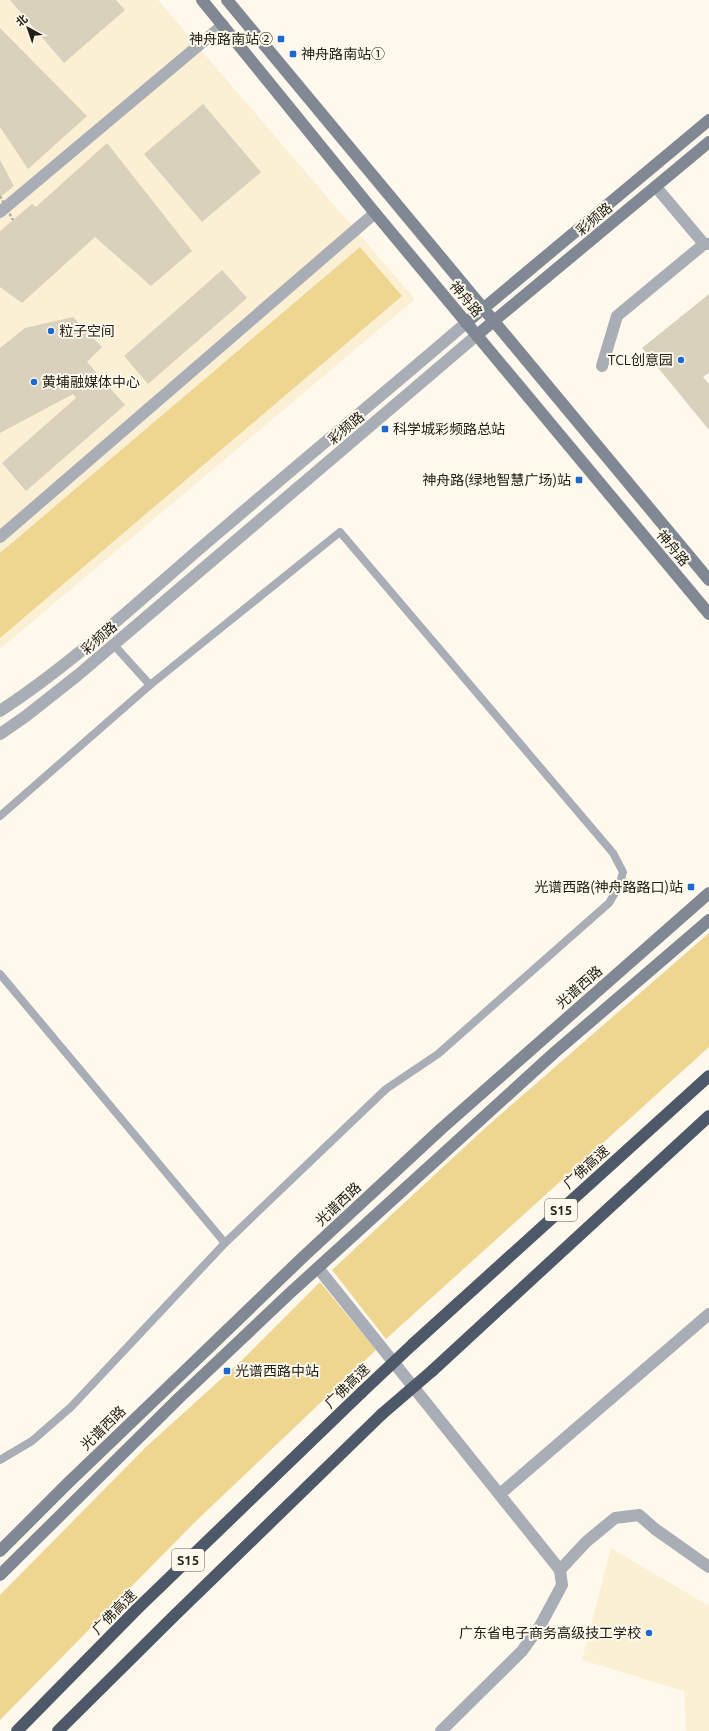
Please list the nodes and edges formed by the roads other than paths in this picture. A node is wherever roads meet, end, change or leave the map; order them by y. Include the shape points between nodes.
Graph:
1 (202, 0) edge
2 (227, 0) edge
3 (223, 25) junction
4 (709, 120) edge
5 (709, 142) edge
6 (656, 187) junction
7 (0, 212) edge
8 (375, 213) junction
9 (707, 244) edge
10 (484, 308) junction
11 (494, 320) junction
12 (466, 323) junction
13 (477, 336) junction
14 (602, 366) dead end
15 (0, 537) edge
16 (709, 580) edge
17 (709, 614) edge
18 (114, 645) junction
19 (150, 685) junction
20 (0, 711) edge
21 (0, 734) edge
22 (0, 816) edge
23 (709, 893) edge
24 (709, 920) edge
25 (0, 974) edge
26 (709, 1076) edge
27 (709, 1116) edge
28 (225, 1243) junction
29 (318, 1268) junction
30 (709, 1314) edge
31 (0, 1460) edge
32 (500, 1494) junction
33 (0, 1551) edge
34 (709, 1567) edge
35 (560, 1570) junction
36 (0, 1575) edge
37 (17, 1731) edge
38 (58, 1731) edge
39 (441, 1731) edge

1 - 3 street, 神舟路
2 - 10 street, 神舟路
3 - 7 street
3 - 8 street, 神舟路
4 - 10 street, 彩频路
5 - 6 street, 彩频路
6 - 9 street
6 - 11 street, 彩频路
8 - 12 street, 神舟路
8 - 15 street
9 - 14 street via 617,316
10 - 11 street, 神舟路
10 - 12 street, 彩频路
11 - 13 street, 彩频路
11 - 16 street, 神舟路
12 - 13 street, 神舟路
12 - 20 street, 彩频路 via 101,635 41,683
13 - 17 street, 神舟路
13 - 18 street, 彩频路
18 - 19 lane
18 - 21 street, 彩频路
19 - 22 lane
19 - 28 lane via 340,532 613,853 623,872 619,886 609,903 438,1054 386,1088
23 - 33 street, 光谱西路 via 441,1129 171,1383
24 - 29 street via 554,1052
25 - 28 lane
26 - 37 highway, 广佛高速 / S15, bridge via 362,1392 137,1609
27 - 38 highway, S15, bridge via 382,1414
28 - 31 lane via 71,1407 32,1441
29 - 32 street
29 - 36 street via 179,1398
30 - 32 street
32 - 35 street
34 - 35 street via 639,1515 615,1518 586,1542
35 - 39 street via 562,1585 540,1626 522,1650

